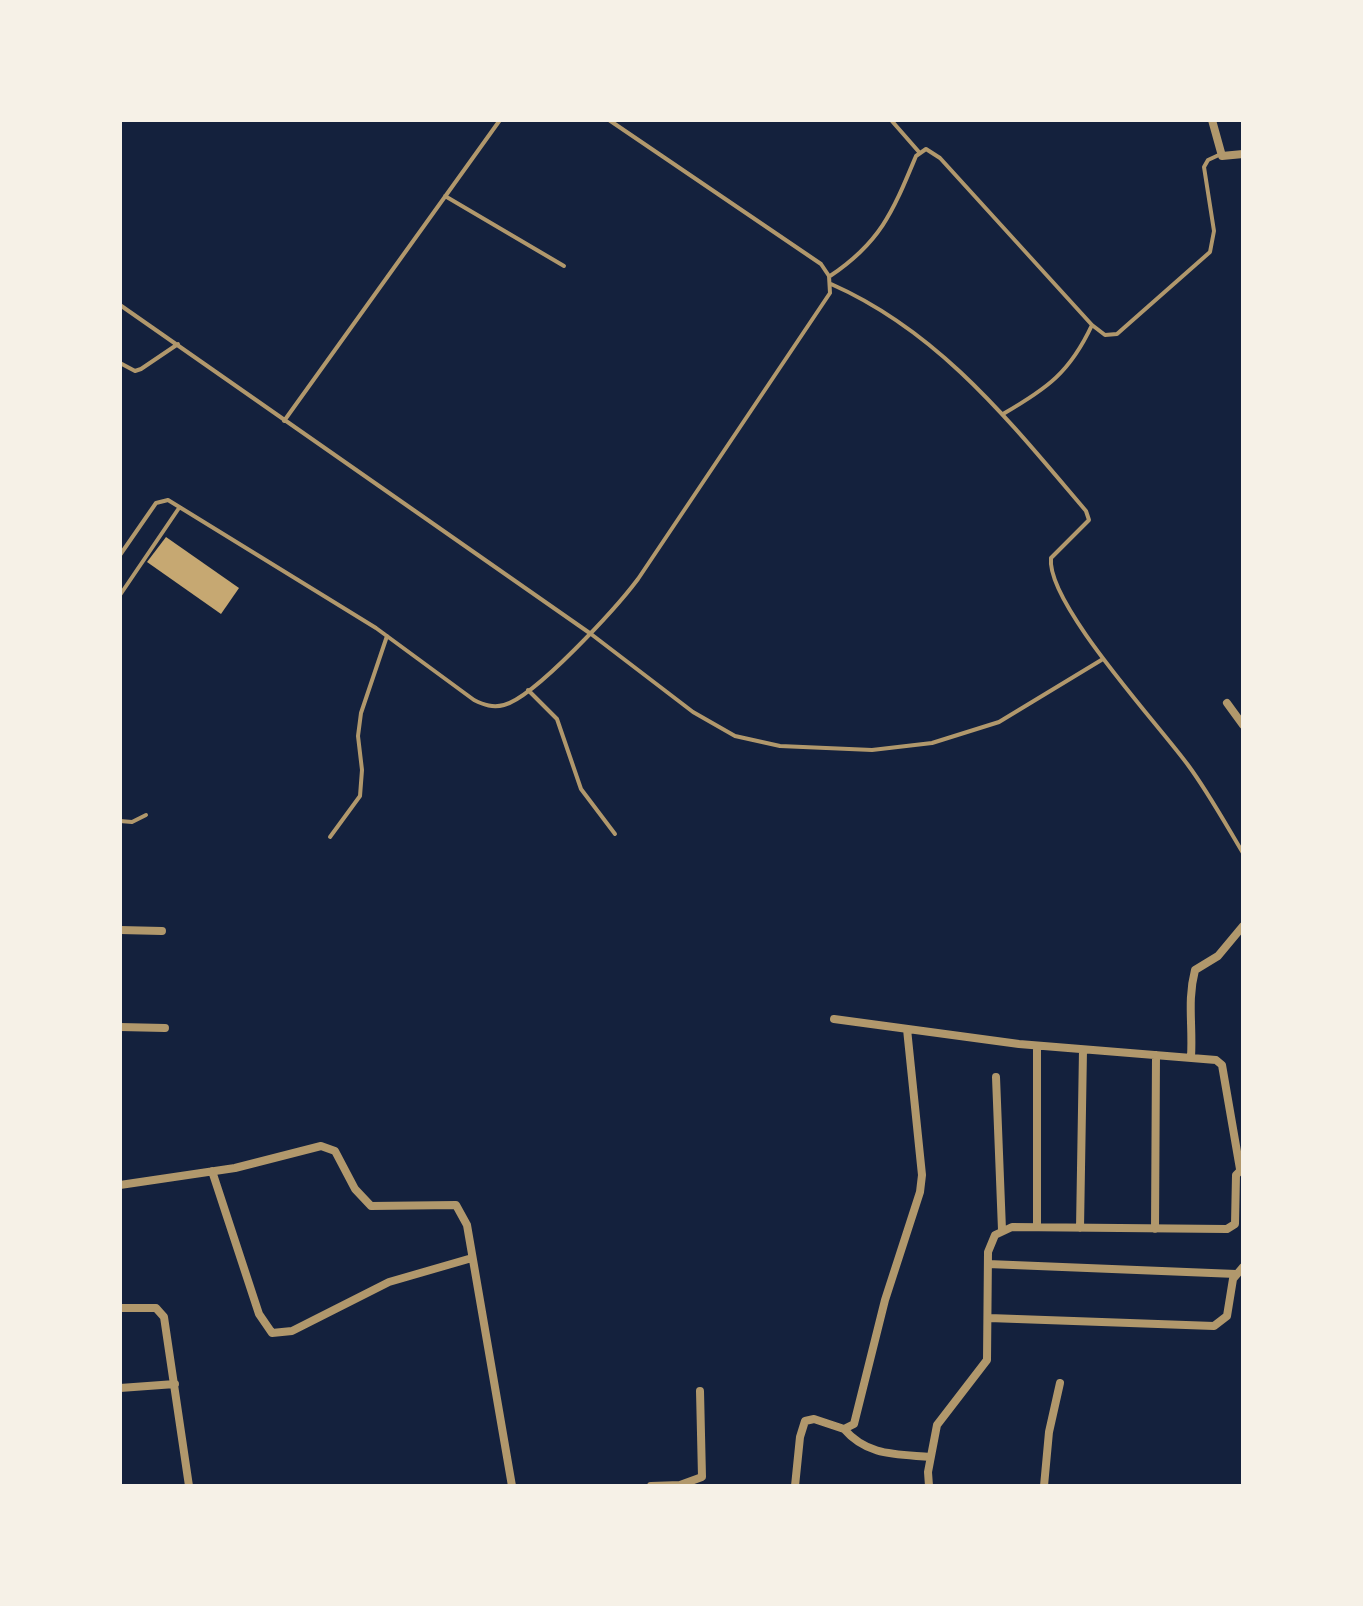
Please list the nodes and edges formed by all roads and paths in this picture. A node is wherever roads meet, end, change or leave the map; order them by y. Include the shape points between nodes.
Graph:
1 (500, 120) edge
2 (609, 120) edge
3 (891, 120) edge
4 (1212, 120) edge
5 (919, 152) junction
6 (1221, 154) junction
7 (1243, 154) edge
8 (445, 196) junction
9 (564, 266) dead end
10 (829, 276) junction
11 (831, 284) junction
12 (120, 305) edge
13 (1092, 325) junction
14 (178, 344) junction
15 (120, 363) edge
16 (1003, 414) junction
17 (284, 421) junction
18 (179, 508) junction
19 (120, 555) edge
20 (120, 595) edge
21 (591, 634) junction
22 (387, 636) junction
23 (1103, 659) junction
24 (528, 690) junction
25 (1227, 703) dead end
26 (1243, 725) edge
27 (146, 815) dead end
28 (120, 821) edge
29 (615, 834) dead end
30 (330, 837) dead end
31 (1243, 853) edge
32 (1243, 926) edge
33 (120, 930) edge
34 (162, 931) dead end
35 (834, 1019) dead end
36 (120, 1027) edge
37 (165, 1028) dead end
38 (907, 1029) junction
39 (1037, 1046) junction
40 (1083, 1050) junction
41 (1156, 1055) junction
42 (1191, 1057) junction
43 (996, 1077) dead end
44 (1241, 1169) edge
45 (212, 1171) junction
46 (120, 1185) edge
47 (1037, 1227) junction
48 (1080, 1228) junction
49 (1155, 1229) junction
50 (1002, 1230) junction
51 (472, 1258) junction
52 (988, 1264) junction
53 (1240, 1270) edge
54 (120, 1308) edge
55 (989, 1318) junction
56 (1060, 1383) dead end
57 (175, 1384) junction
58 (120, 1388) edge
59 (700, 1391) dead end
60 (844, 1429) junction
61 (930, 1457) junction
62 (696, 1484) edge
63 (189, 1486) edge
64 (512, 1486) edge
65 (651, 1486) edge
66 (795, 1486) edge
67 (929, 1486) edge
68 (1044, 1486) edge

1 - 8 lane
2 - 10 lane via 821,264
3 - 5 lane
4 - 6 street
5 - 10 lane via 886,225 861,253
5 - 13 lane via 926,149 940,158
6 - 7 street
6 - 13 lane via 1204,164 1214,231 1206,258 1117,334 1105,335
8 - 9 lane
8 - 17 lane
10 - 11 lane
11 - 16 lane via 901,320
11 - 21 lane via 826,303 638,579
12 - 14 lane
13 - 16 lane via 1062,375
14 - 15 lane via 135,371
14 - 17 lane
16 - 23 lane via 1088,516 1050,563
17 - 21 lane
18 - 19 lane via 159,500
18 - 20 lane
18 - 22 lane
21 - 23 lane via 716,727 780,746 872,750 957,737 999,722
21 - 24 lane
22 - 24 lane via 483,704 504,705
22 - 30 lane via 361,713 360,796
23 - 31 lane via 1189,766
24 - 29 lane via 557,719 581,789
25 - 26 street
27 - 28 lane
32 - 42 street via 1218,956 1195,970 1188,999
33 - 34 street
35 - 38 street
36 - 37 street
38 - 39 street
38 - 60 street via 920,1192 885,1300 854,1424
39 - 40 street
39 - 47 street
40 - 41 street
40 - 48 street
41 - 42 street
41 - 49 street
42 - 44 street via 1222,1065
43 - 50 street
44 - 49 street via 1236,1175 1235,1224 1215,1230
45 - 46 street
45 - 51 street via 328,1147 371,1206 456,1205 467,1225
45 - 51 street via 259,1314 272,1333 292,1331 389,1282
47 - 48 street
47 - 50 street
48 - 49 street
50 - 52 street via 991,1243
51 - 64 street
52 - 53 street
52 - 55 street
53 - 55 street via 1227,1316 1214,1326
54 - 57 street via 161,1310
55 - 61 street via 987,1360 937,1425
56 - 68 street
57 - 58 street
57 - 63 street
59 - 62 street via 704,1470
60 - 61 street via 856,1443 877,1452
60 - 66 street via 805,1421
61 - 67 street
62 - 65 street

